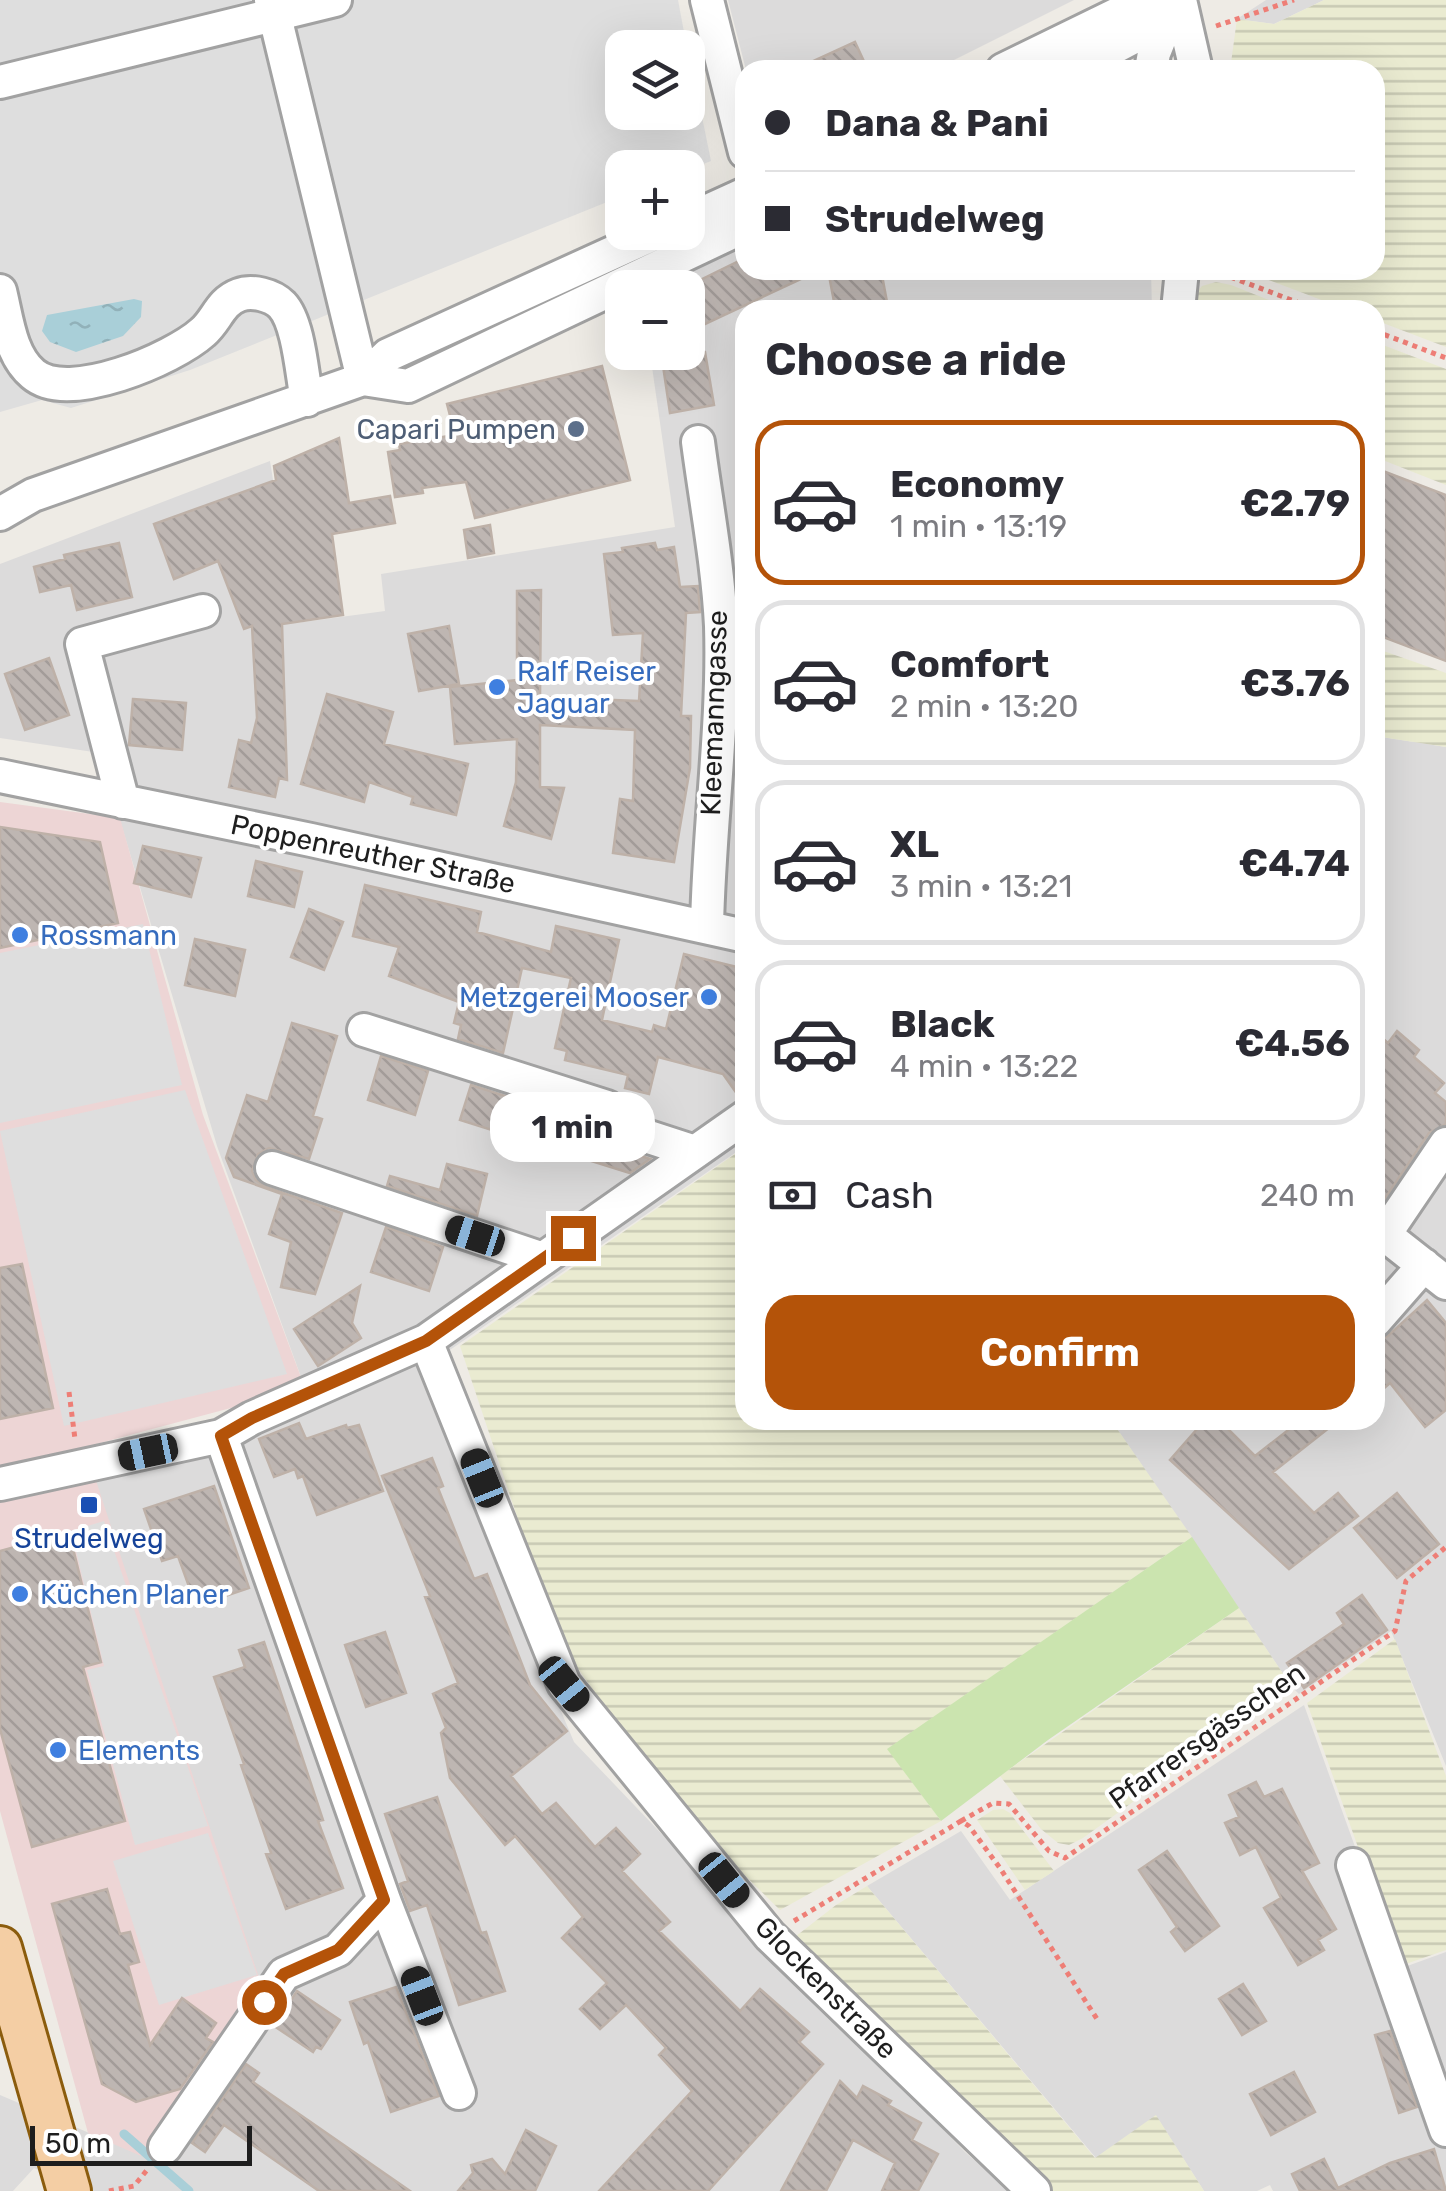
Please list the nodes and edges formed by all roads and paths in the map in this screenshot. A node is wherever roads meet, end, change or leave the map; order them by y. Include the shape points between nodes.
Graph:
1 (335, 0) edge
2 (707, 0) edge
3 (1158, 0) edge
4 (1177, 0) edge
5 (1294, 0) edge
6 (273, 7) edge
7 (1189, 35) junction
8 (1023, 60) edge
9 (1089, 60) edge
10 (1154, 60) edge
11 (1194, 60) edge
12 (0, 82) edge
13 (735, 112) edge
14 (735, 199) edge
15 (705, 212) edge
16 (735, 231) edge
17 (618, 250) edge
18 (1238, 280) edge
19 (0, 291) edge
20 (1292, 300) edge
21 (1385, 336) edge
22 (1446, 358) edge
23 (363, 380) junction
24 (307, 400) junction
25 (698, 442) dead end
26 (33, 496) junction
27 (0, 497) edge
28 (0, 514) edge
29 (203, 611) dead end
30 (0, 776) edge
31 (123, 802) junction
32 (707, 926) junction
33 (735, 933) edge
34 (364, 1030) dead end
35 (735, 1124) edge
36 (1446, 1144) edge
37 (695, 1152) junction
38 (272, 1168) dead end
39 (1385, 1224) edge
40 (1385, 1235) edge
41 (543, 1259) junction
42 (1435, 1274) edge
43 (1385, 1313) edge
44 (426, 1341) junction
45 (69, 1392) dead end
46 (221, 1436) junction
47 (80, 1468) junction
48 (0, 1484) edge
49 (1446, 1547) edge
50 (961, 1822) junction
51 (1353, 1865) dead end
52 (384, 1900) junction
53 (770, 1936) junction
54 (0, 1948) edge
55 (1097, 2019) dead end
56 (460, 2093) dead end
57 (1446, 2130) edge
58 (156, 2160) joint
59 (134, 2186) junction
60 (69, 2191) edge
61 (109, 2191) edge
62 (142, 2191) edge
63 (1034, 2191) edge

1 - 6 street
2 - 13 street
3 - 8 street
4 - 7 street
4 - 9 street via 1144,32
4 - 10 street
5 - 7 path
6 - 12 street via 147,48
6 - 23 street
7 - 11 street
14 - 15 street
16 - 23 street via 408,386
17 - 23 street via 388,355
18 - 20 path
19 - 24 street via 24,365 52,384 72,385 172,353 204,331 224,302 260,293 282,304 292,325
21 - 22 path
23 - 24 street
24 - 26 street
25 - 32 street, Kleemanngasse via 721,624
26 - 27 street
26 - 28 street
29 - 31 street via 82,644
30 - 31 street, Poppenreuther Straße
31 - 32 street, Poppenreuther Straße
32 - 33 street, Poppenreuther Straße
34 - 37 street via 607,1108 612,1125
35 - 37 street
36 - 39 street
37 - 41 street
38 - 41 street
40 - 42 street
41 - 44 street
42 - 43 street
44 - 46 street
44 - 53 street, Glockenstraße via 564,1684
45 - 47 path
46 - 47 street
46 - 52 street
47 - 48 street
49 - 50 path, Pfarrersgässchen via 1406,1581 1395,1630 1065,1858 1049,1851 1009,1804 993,1803
50 - 53 path, Pfarrersgässchen
50 - 55 path via 1000,1868
51 - 57 street
52 - 56 street
52 - 58 street via 338,1950 284,1974
53 - 63 street, Glockenstraße
54 - 60 main road
58 - 59 path
59 - 61 path
59 - 62 path

